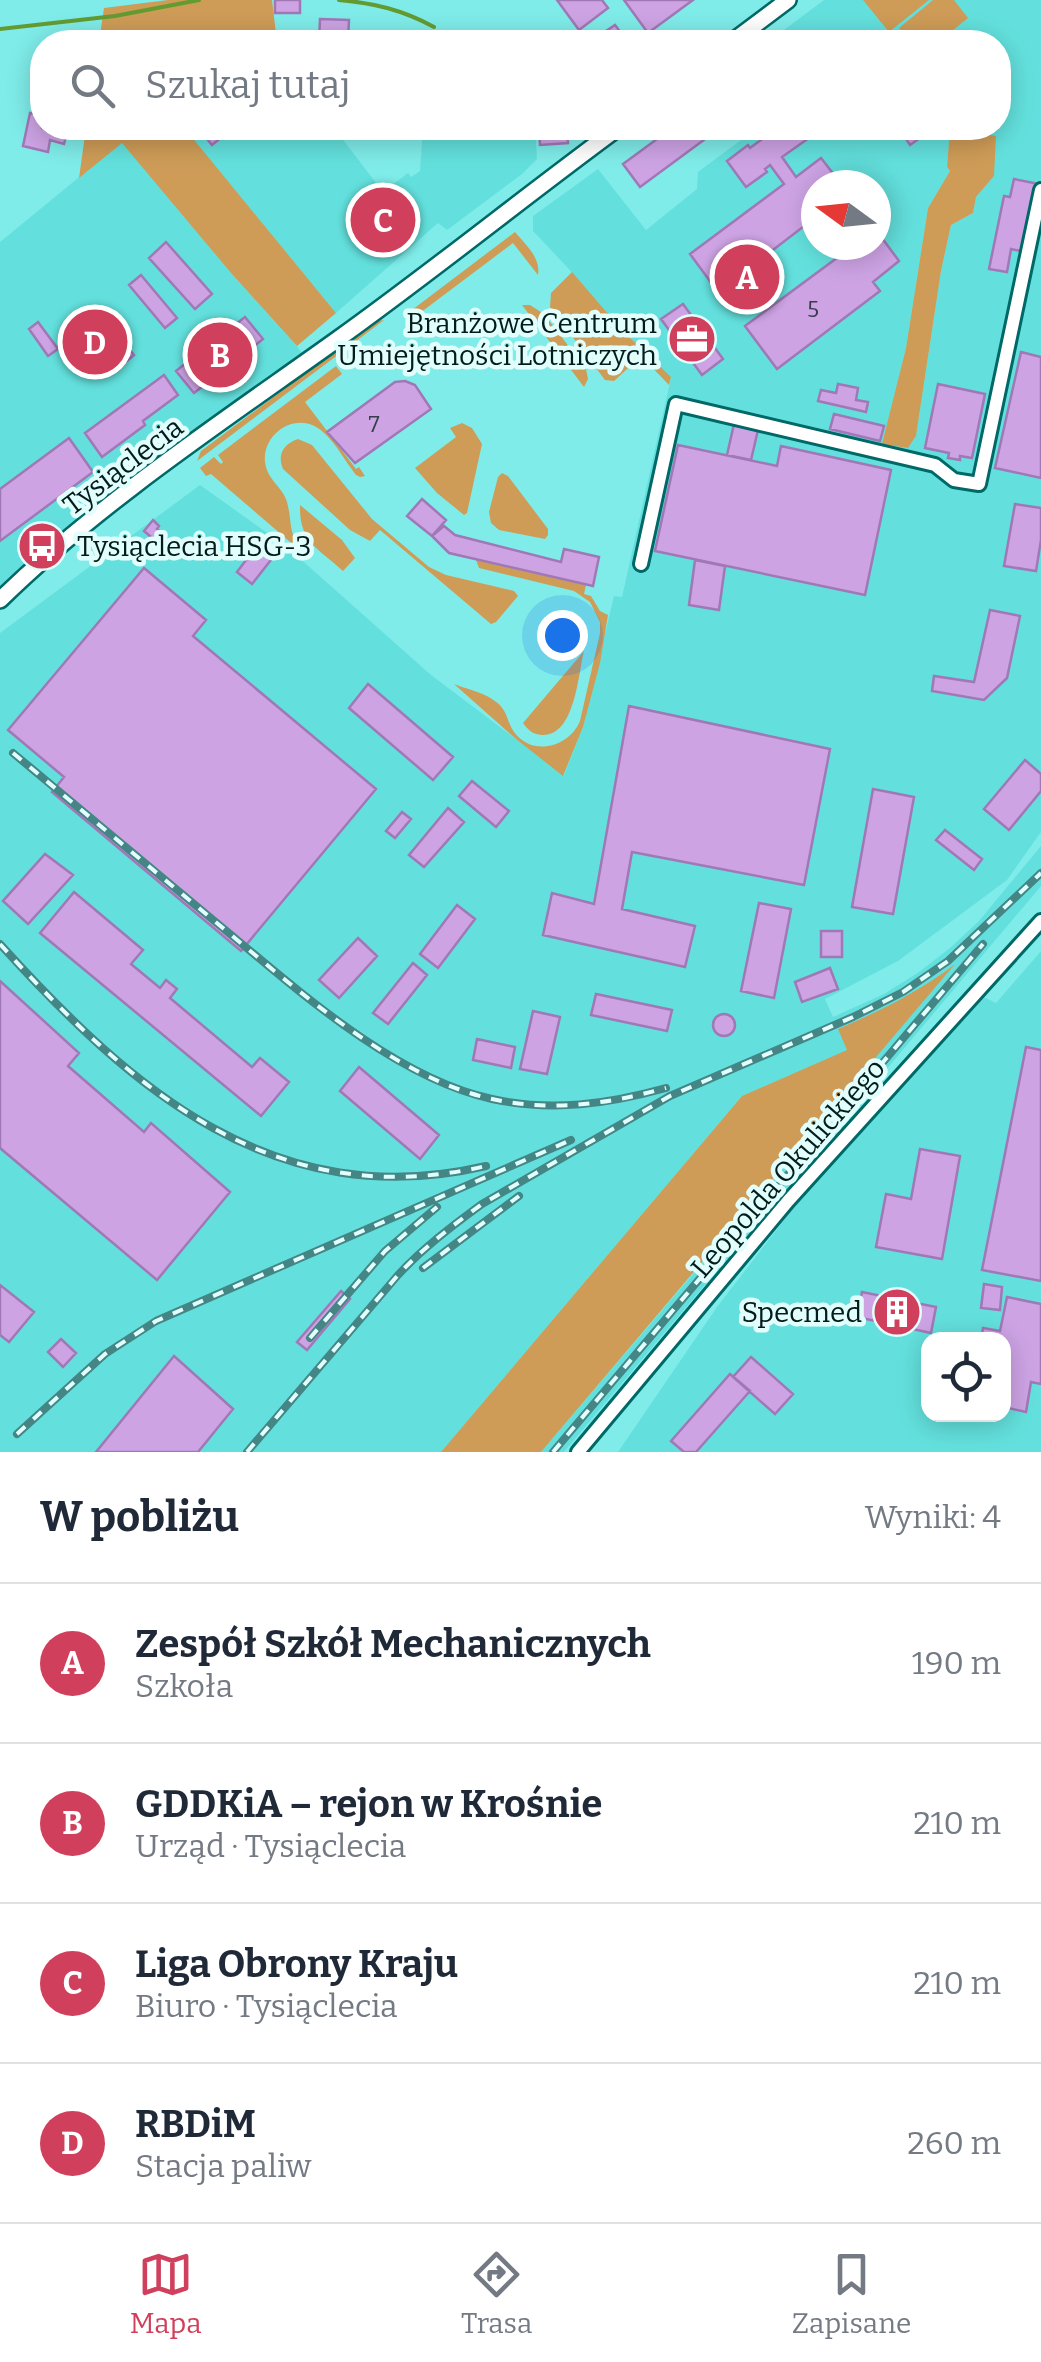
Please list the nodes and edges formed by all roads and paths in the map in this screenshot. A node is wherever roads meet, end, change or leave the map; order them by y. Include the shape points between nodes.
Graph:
1 (788, 0) edge
2 (748, 30) edge
3 (602, 140) edge
4 (1041, 190) edge
5 (641, 564) dead end
6 (0, 600) edge
7 (1041, 921) edge
8 (578, 1452) edge

1 - 2 street
3 - 6 street, Tysiąclecia via 136,486
4 - 5 street via 979,484 954,480 934,464 676,404
7 - 8 street, Leopolda Okulickiego via 788,1201

